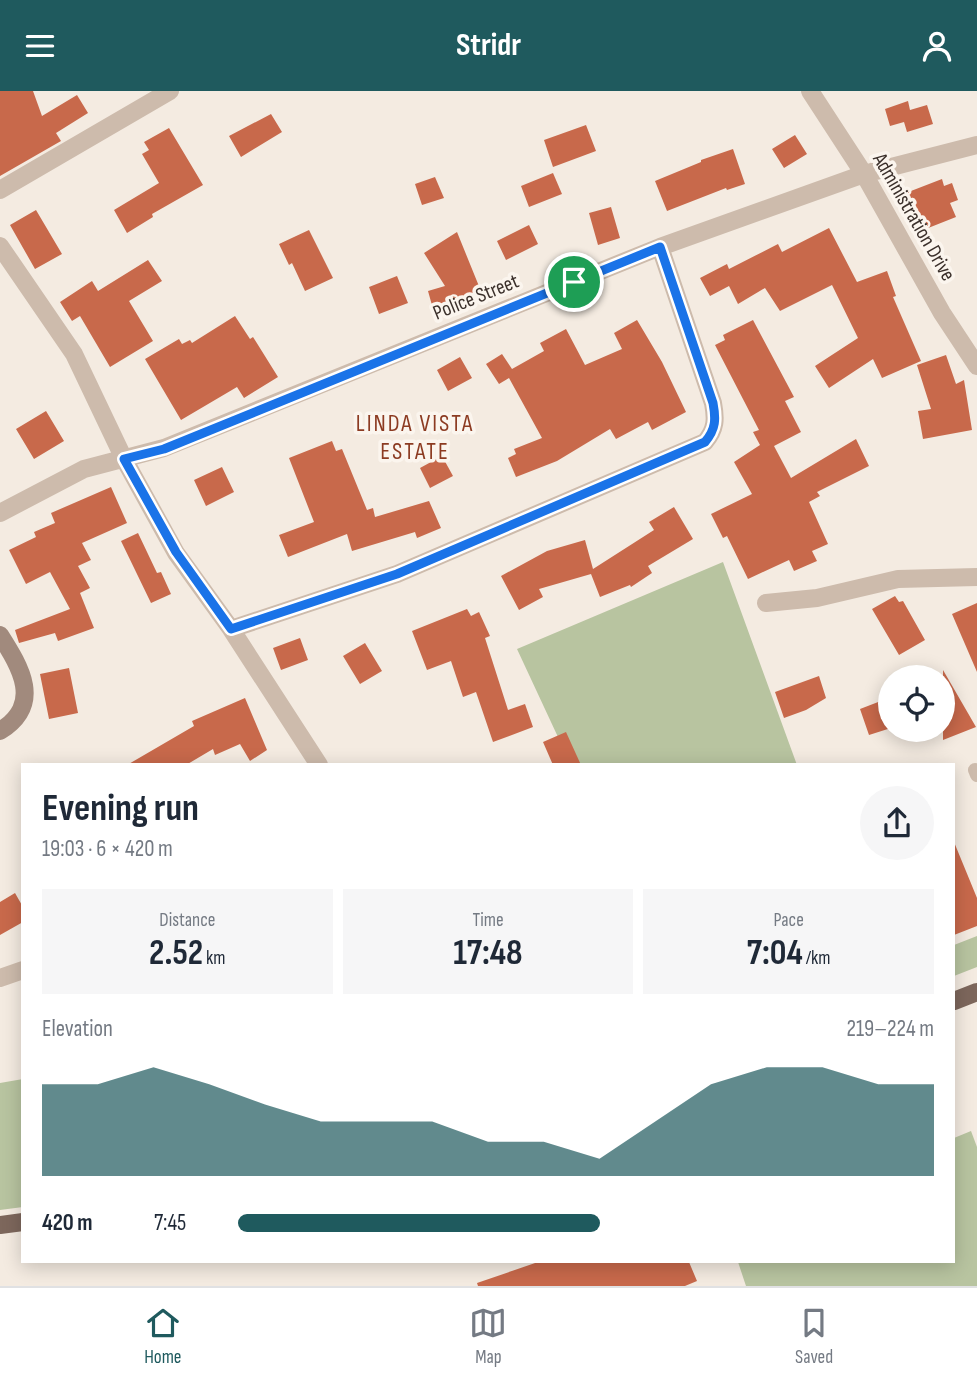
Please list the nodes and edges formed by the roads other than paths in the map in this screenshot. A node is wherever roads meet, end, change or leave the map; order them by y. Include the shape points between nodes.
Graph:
1 (170, 91) edge
2 (810, 91) edge
3 (977, 145) edge
4 (864, 174) junction
5 (0, 190) edge
6 (0, 246) edge
7 (660, 247) junction
8 (975, 360) edge
9 (124, 459) junction
10 (0, 513) edge
11 (977, 577) edge
12 (766, 603) dead end
13 (231, 629) junction
14 (0, 635) edge
15 (0, 731) edge
16 (318, 763) edge
17 (21, 971) edge
18 (0, 978) edge
19 (977, 992) edge
20 (955, 1001) edge
21 (21, 1222) edge
22 (0, 1225) edge

1 - 5 street
2 - 4 street, Administration Drive
3 - 4 street, Police Street
4 - 7 street, Police Street
4 - 8 street, Administration Drive via 942,313
6 - 9 street via 74,354
7 - 9 street, Police Street via 164,449
7 - 13 street via 713,403 716,419 705,442 397,574
9 - 10 street, Police Street via 84,470
9 - 13 street via 176,552
11 - 12 street via 898,579 817,598
13 - 16 street
14 - 15 street via 18,663 25,697 21,713
17 - 18 street
19 - 20 main road
21 - 22 main road

